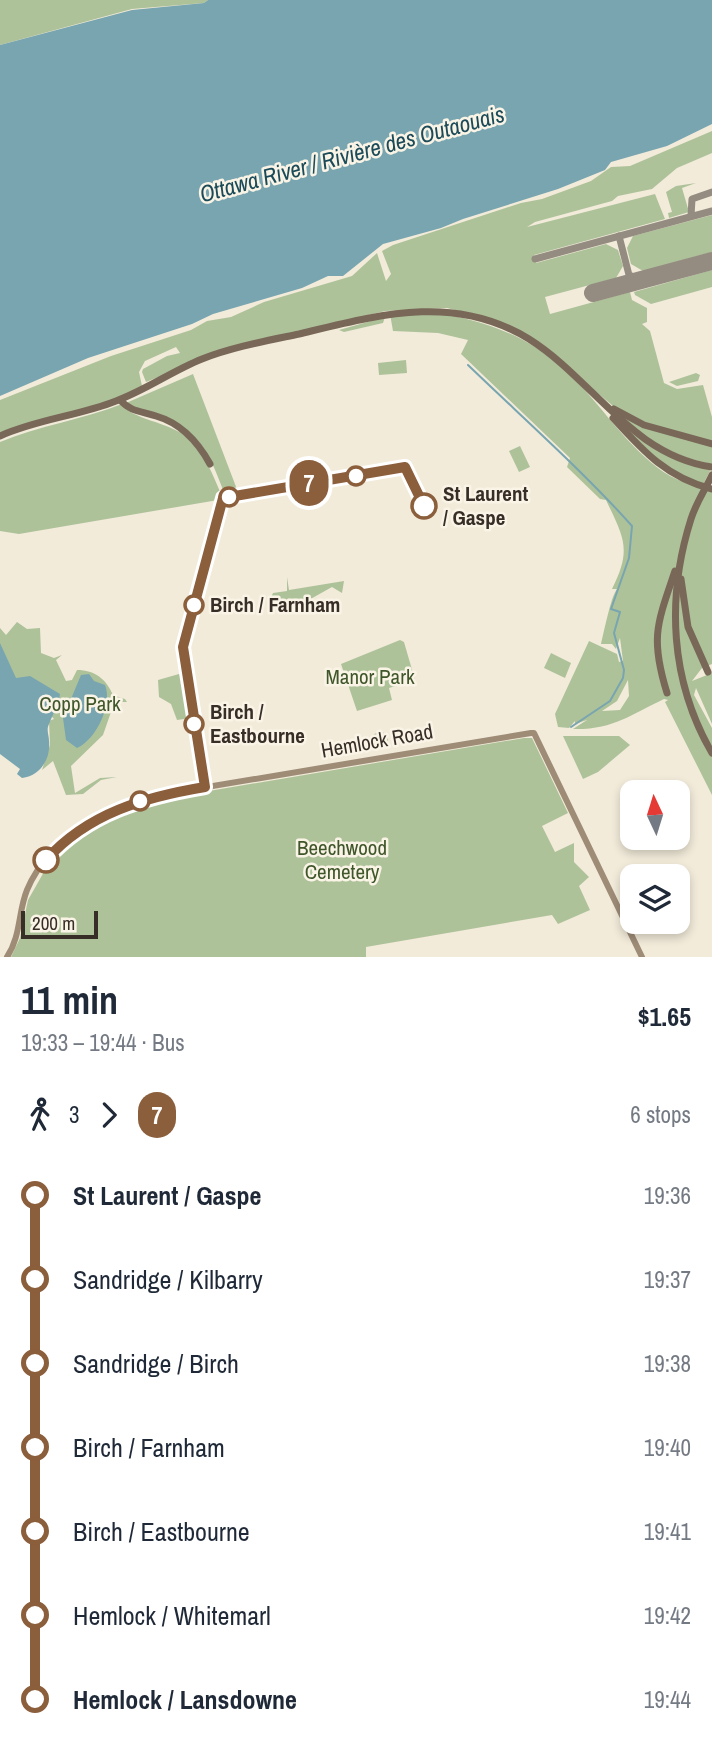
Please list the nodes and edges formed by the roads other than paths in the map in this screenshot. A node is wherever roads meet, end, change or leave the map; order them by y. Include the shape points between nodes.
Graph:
1 (589, 389) junction
2 (120, 400) junction
3 (0, 436) edge
4 (712, 444) edge
5 (210, 464) dead end
6 (708, 466) edge
7 (712, 475) edge
8 (709, 488) edge
9 (683, 547) junction
10 (708, 672) dead end
11 (667, 693) dead end
12 (712, 753) edge
13 (7, 957) edge
14 (642, 957) edge

1 - 2 main road via 550,354 511,329 465,314 423,309 386,313 226,351 187,365
1 - 4 main road via 638,422
1 - 6 main road via 649,443 672,456
1 - 8 main road via 651,460 676,477
2 - 3 main road
2 - 5 main road via 129,409 179,427
7 - 8 main road
8 - 9 main road
9 - 10 main road via 684,610
9 - 11 main road via 656,634
9 - 12 main road via 674,607 681,675
13 - 14 main road, Hemlock Road via 26,892 40,867 72,836 121,807 201,788 534,733

